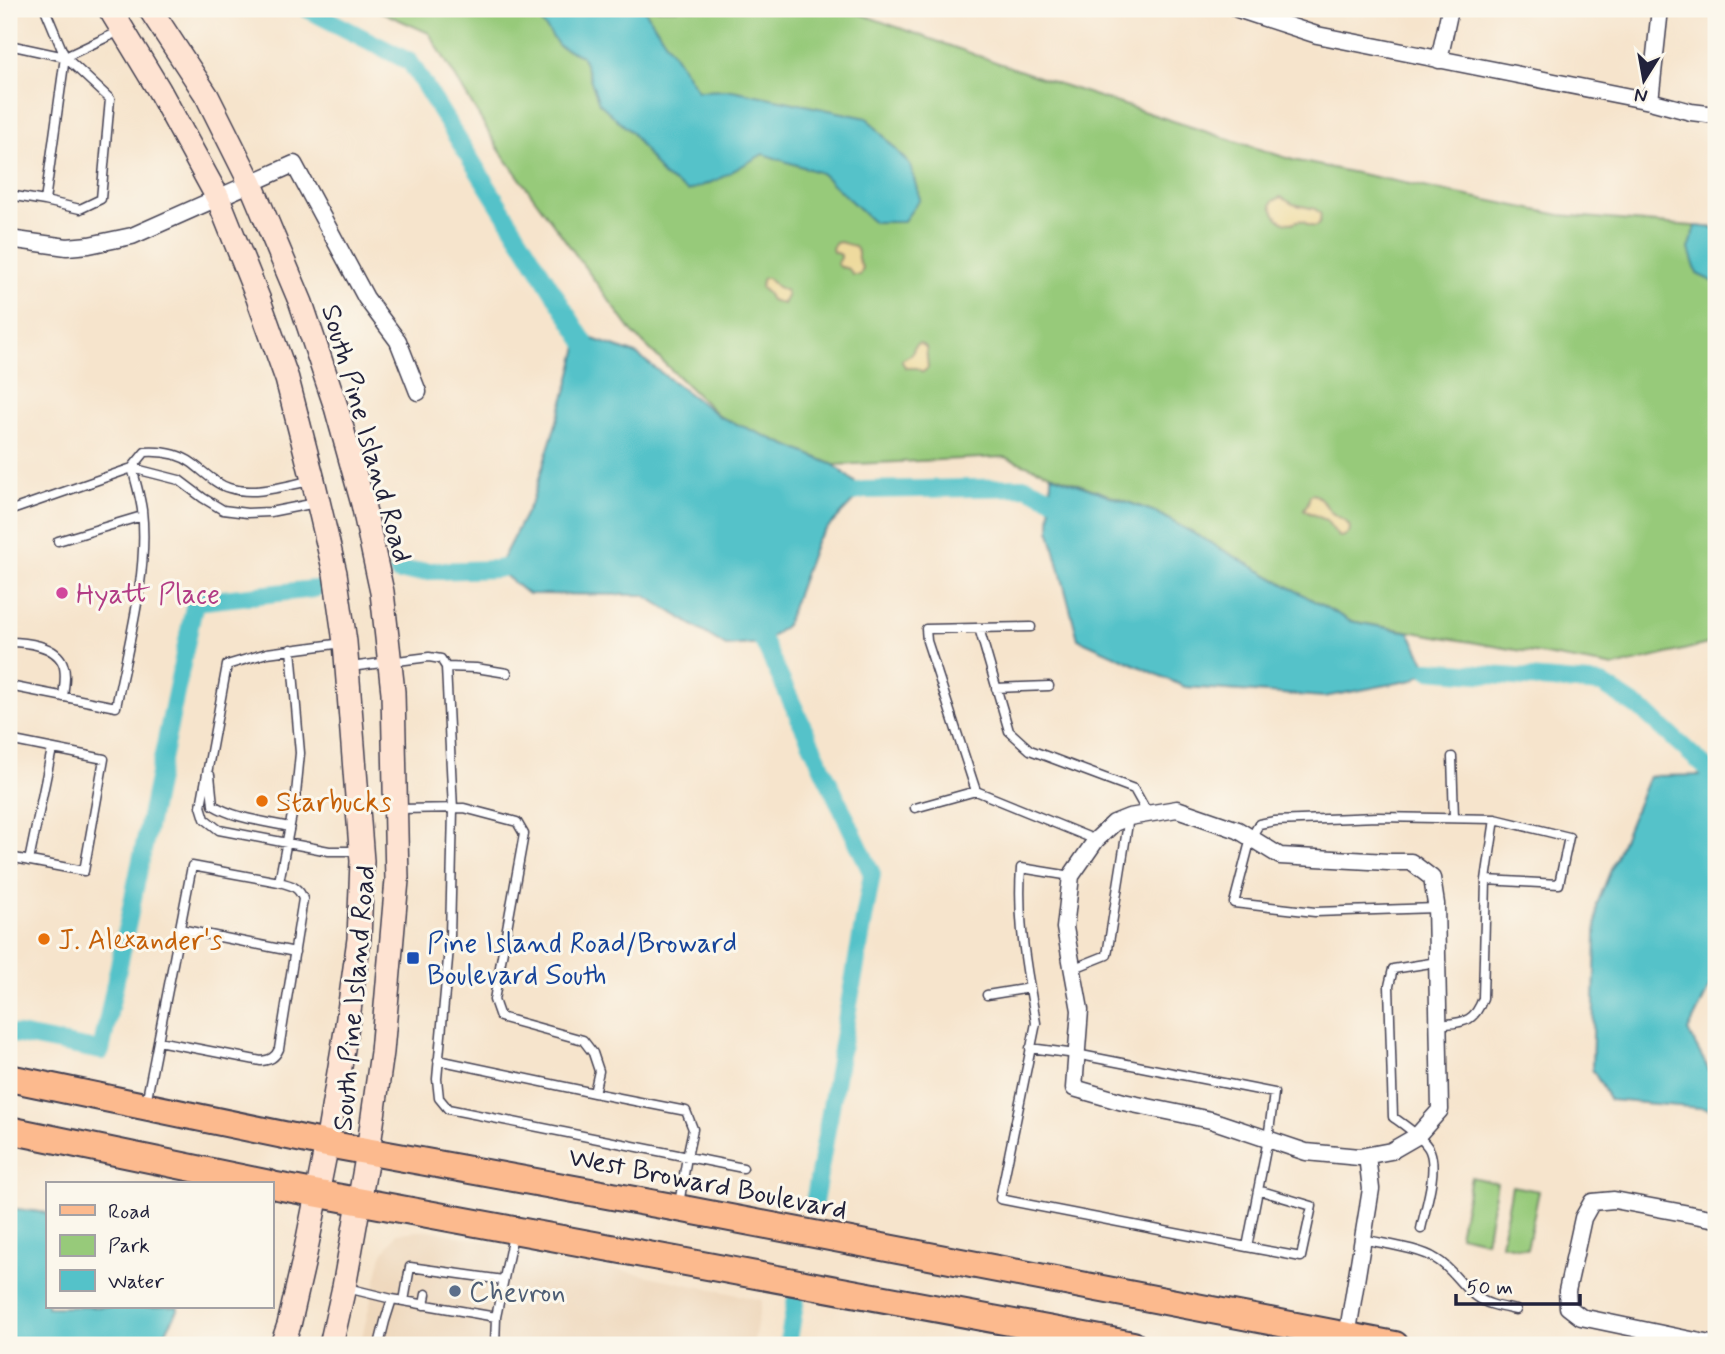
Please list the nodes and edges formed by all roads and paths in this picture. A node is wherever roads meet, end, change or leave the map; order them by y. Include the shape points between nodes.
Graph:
1 (45, 9) edge
2 (110, 9) edge
3 (150, 9) edge
4 (1237, 9) edge
5 (1450, 9) edge
6 (1660, 9) edge
7 (122, 30) junction
8 (9, 46) edge
9 (65, 57) junction
10 (1439, 60) junction
11 (1650, 101) junction
12 (1716, 115) edge
13 (251, 184) junction
14 (9, 195) edge
15 (218, 198) junction
16 (45, 201) junction
17 (9, 239) edge
18 (418, 392) dead end
19 (132, 468) junction
20 (316, 491) junction
21 (9, 510) edge
22 (142, 516) junction
23 (58, 541) dead end
24 (1031, 627) dead end
25 (979, 628) junction
26 (9, 642) edge
27 (345, 642) junction
28 (291, 649) junction
29 (390, 662) junction
30 (347, 667) junction
31 (446, 667) junction
32 (507, 673) dead end
33 (9, 686) edge
34 (1048, 686) dead end
35 (996, 688) junction
36 (63, 697) junction
37 (9, 740) edge
38 (52, 749) junction
39 (1452, 757) dead end
40 (209, 762) junction
41 (976, 791) junction
42 (915, 808) dead end
43 (453, 809) junction
44 (395, 810) junction
45 (1148, 814) junction
46 (1129, 817) junction
47 (1454, 818) junction
48 (1495, 819) junction
49 (289, 827) junction
50 (1251, 838) junction
51 (1096, 840) junction
52 (286, 843) junction
53 (362, 851) junction
54 (9, 857) edge
55 (29, 860) junction
56 (1071, 876) junction
57 (1486, 880) junction
58 (279, 882) junction
59 (1436, 908) junction
60 (180, 929) junction
61 (295, 951) junction
62 (1437, 962) junction
63 (1072, 969) junction
64 (1030, 988) junction
65 (987, 995) dead end
66 (1438, 1025) junction
67 (158, 1041) junction
68 (1030, 1048) junction
69 (1076, 1054) junction
70 (439, 1060) junction
71 (9, 1078) edge
72 (594, 1093) junction
73 (146, 1105) junction
74 (9, 1130) edge
75 (1417, 1136) junction
76 (1268, 1139) junction
77 (327, 1144) junction
78 (368, 1152) junction
79 (1367, 1156) junction
80 (687, 1157) junction
81 (743, 1168) dead end
82 (261, 1182) edge
83 (273, 1184) edge
84 (1258, 1190) junction
85 (317, 1194) junction
86 (360, 1202) junction
87 (678, 1208) junction
88 (1716, 1219) edge
89 (1421, 1229) dead end
90 (514, 1230) junction
91 (1363, 1239) junction
92 (1247, 1247) junction
93 (460, 1274) junction
94 (487, 1277) junction
95 (503, 1280) junction
96 (458, 1283) dead end
97 (344, 1287) junction
98 (484, 1289) dead end
99 (426, 1294) dead end
100 (391, 1299) junction
101 (454, 1299) dead end
102 (404, 1301) junction
103 (481, 1304) dead end
104 (424, 1305) junction
105 (452, 1309) junction
106 (1516, 1310) dead end
107 (478, 1314) junction
108 (496, 1317) junction
109 (1346, 1340) edge
110 (282, 1345) edge
111 (331, 1345) edge
112 (379, 1345) edge
113 (495, 1345) edge
114 (1133, 1345) edge
115 (1395, 1345) edge
116 (1714, 1345) edge

1 - 9 lane
2 - 7 main road, South Pine Island Road
3 - 13 main road, South Pine Island Road via 207,96
4 - 10 street via 1317,35
5 - 10 street
6 - 11 street
7 - 9 lane
7 - 15 main road, South Pine Island Road
8 - 9 lane
9 - 16 lane
9 - 16 lane via 110,99 101,199 80,209
10 - 11 street
11 - 12 street
13 - 15 street
13 - 18 street via 294,164 366,298 398,341
13 - 29 main road, South Pine Island Road via 301,303 335,407 382,592
14 - 16 lane
15 - 17 street via 132,236 89,245 67,247
15 - 20 main road, South Pine Island Road via 287,379
19 - 20 lane via 179,480 223,510 270,512
19 - 20 lane via 145,452 166,451 190,461 227,488
19 - 21 lane
19 - 22 lane
20 - 27 main road, South Pine Island Road
22 - 23 lane
22 - 36 lane via 142,572 116,707
24 - 25 lane
25 - 35 lane
25 - 41 lane via 926,629
26 - 36 lane via 38,646 59,657 65,676
27 - 28 lane
27 - 30 main road, South Pine Island Road
28 - 40 lane via 227,666
28 - 49 lane via 300,753
29 - 30 lane
29 - 31 lane via 429,657 441,659
29 - 44 main road, South Pine Island Road
30 - 53 main road, South Pine Island Road
31 - 32 lane
31 - 43 lane
33 - 36 lane
34 - 35 lane
35 - 45 lane via 1009,731 1030,750 1135,789
37 - 38 lane
38 - 55 lane
38 - 55 lane via 104,759 84,871
39 - 47 lane
40 - 49 lane via 213,805 240,817
40 - 52 lane via 201,806 205,819 219,830
41 - 42 lane
41 - 51 lane
43 - 44 lane
43 - 70 lane via 450,937
43 - 72 lane via 517,822 524,834 494,1000 500,1017 583,1040 599,1071
44 - 78 main road, South Pine Island Road via 395,908
45 - 46 street
45 - 50 street via 1177,809
46 - 51 street via 1114,823
46 - 63 lane via 1107,955
47 - 48 lane
47 - 50 lane via 1275,821 1259,824
48 - 57 lane
48 - 57 lane via 1569,837 1559,884
49 - 52 lane
50 - 59 street via 1280,856 1411,862 1432,878
50 - 59 lane via 1234,903 1315,912
51 - 56 street
52 - 53 lane
52 - 58 lane
53 - 77 main road, South Pine Island Road via 359,939
54 - 55 lane
56 - 63 street via 1065,928
56 - 64 lane via 1021,868 1019,893
57 - 66 lane via 1483,998 1478,1013 1466,1021
58 - 60 lane via 192,866
58 - 61 lane via 293,886 303,899
59 - 62 street
60 - 61 lane
60 - 67 lane
61 - 67 lane via 279,1049 270,1060
62 - 66 street
62 - 75 lane via 1393,969 1389,986 1393,1117
63 - 69 street via 1080,1010
64 - 65 lane
64 - 68 lane via 1036,1023
66 - 75 street via 1440,1110
67 - 73 lane
68 - 69 lane
68 - 92 lane via 1000,1199
69 - 76 street via 1074,1088 1211,1120
69 - 76 lane via 1274,1093
70 - 72 lane
70 - 80 lane via 439,1098 448,1109
71 - 73 main road, West Broward Boulevard
72 - 80 lane via 686,1111 694,1129
73 - 77 main road, West Broward Boulevard
74 - 82 main road
75 - 79 street via 1391,1151
75 - 89 lane via 1430,1151 1433,1170
76 - 79 street via 1306,1152
76 - 84 lane
77 - 78 main road, West Broward Boulevard
77 - 85 main road, South Pine Island Road
78 - 86 main road, South Pine Island Road
78 - 87 main road, West Broward Boulevard
79 - 91 street via 1371,1189
80 - 81 lane
80 - 87 lane
83 - 85 main road
84 - 92 lane
84 - 92 lane via 1312,1206 1301,1257
85 - 86 main road
85 - 110 main road, South Pine Island Road
86 - 90 main road
86 - 97 main road, South Pine Island Road
87 - 109 main road, West Broward Boulevard
88 - 116 street via 1614,1200 1592,1202 1583,1218 1567,1291 1568,1307 1581,1317
90 - 95 lane
90 - 114 main road
91 - 106 lane via 1427,1253 1473,1295
91 - 109 street
93 - 94 lane
93 - 96 lane
93 - 102 lane via 429,1274 410,1267
94 - 95 lane
94 - 98 lane
95 - 108 lane
97 - 100 lane
97 - 111 main road, South Pine Island Road
99 - 104 lane
100 - 102 lane
100 - 112 lane
101 - 105 lane
102 - 104 lane
103 - 107 lane
104 - 105 lane
105 - 107 lane
107 - 108 lane
108 - 113 lane
109 - 115 main road, West Broward Boulevard

